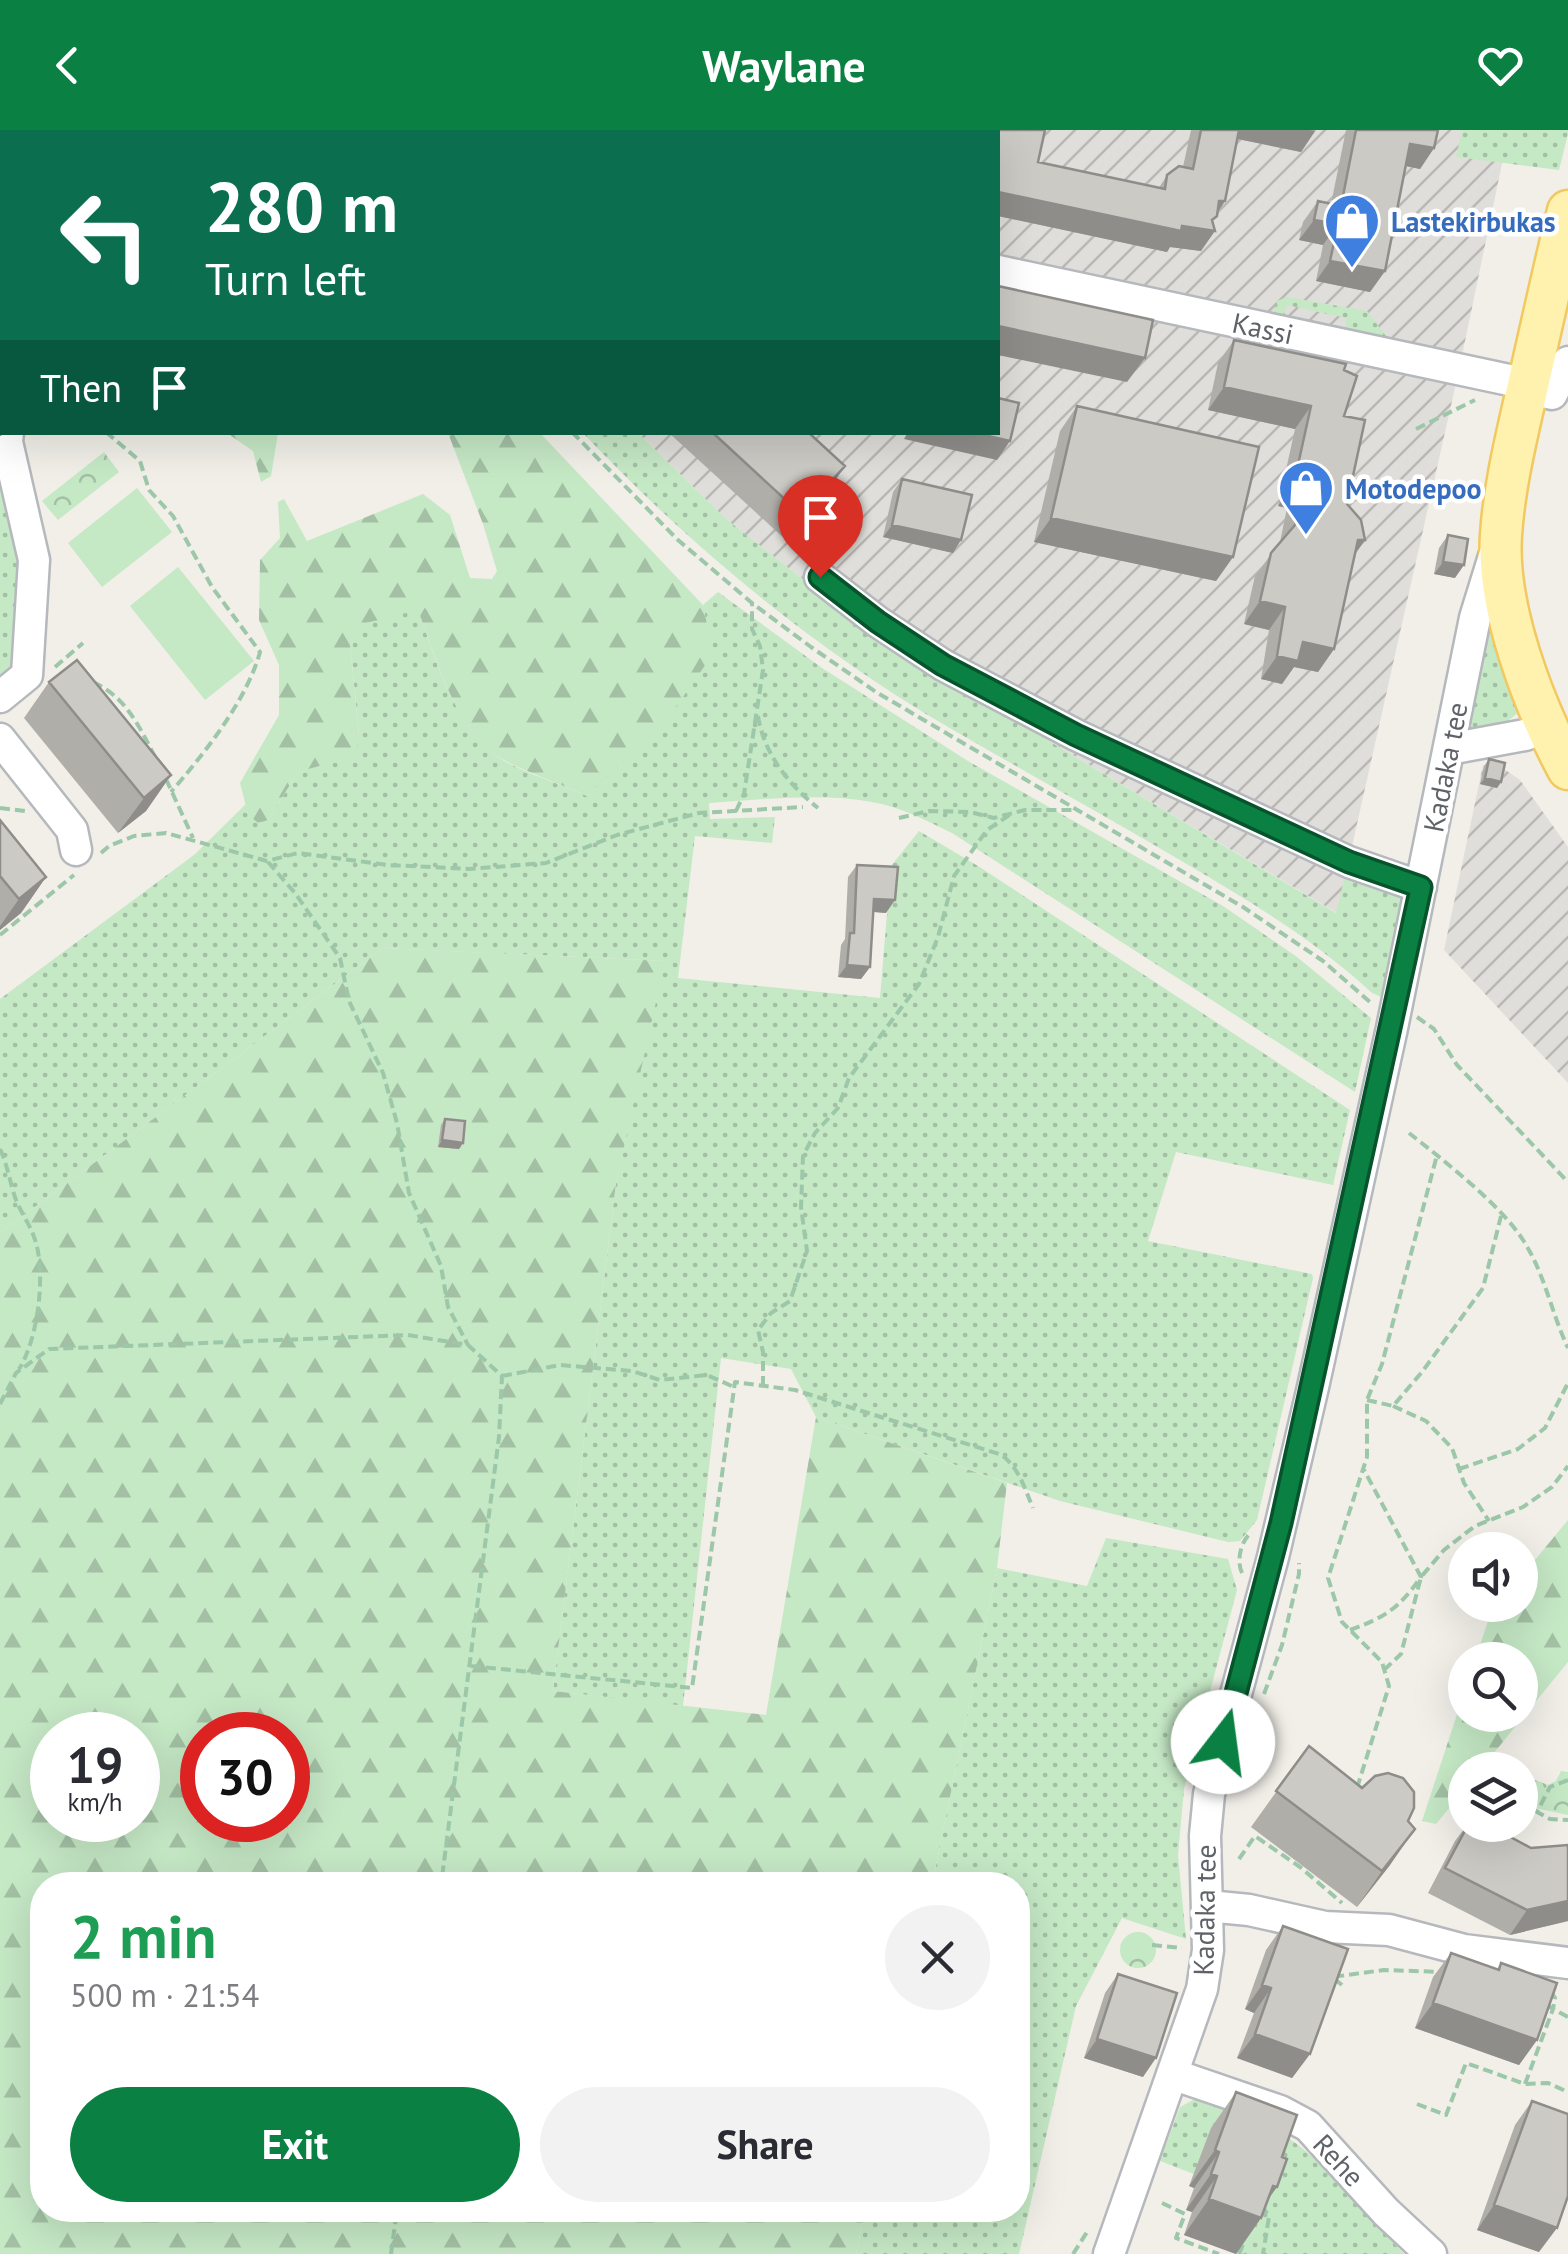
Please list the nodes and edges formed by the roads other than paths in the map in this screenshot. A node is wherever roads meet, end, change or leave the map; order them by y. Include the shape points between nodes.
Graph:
1 (1568, 211) edge
2 (1000, 271) edge
3 (1568, 362) edge
4 (1528, 386) junction
5 (8, 435) edge
6 (1500, 538) junction
7 (820, 577) dead end
8 (0, 697) edge
9 (0, 738) edge
10 (1449, 749) junction
11 (1560, 749) edge
12 (87, 856) road end
13 (1421, 887) junction
14 (1208, 1906) junction
15 (1568, 1964) edge
16 (1172, 2074) junction
17 (1109, 2254) edge
18 (1432, 2254) edge

1 - 4 main road, Kadaka tee
2 - 4 street, Kassi
3 - 4 street via 1552,394
4 - 6 main road, Kadaka tee
5 - 8 street via 34,560 27,675
6 - 10 street, Kadaka tee via 1475,618
6 - 11 main road via 1515,637
7 - 13 street via 943,665 1076,735 1349,862
9 - 12 street
10 - 11 street via 1524,735
10 - 13 street, Kadaka tee
13 - 14 street, Kadaka tee via 1278,1538 1209,1794
14 - 15 street
14 - 16 street, Kadaka tee via 1202,1988
16 - 17 street, Kadaka tee
16 - 18 street, Rehe via 1308,2126

